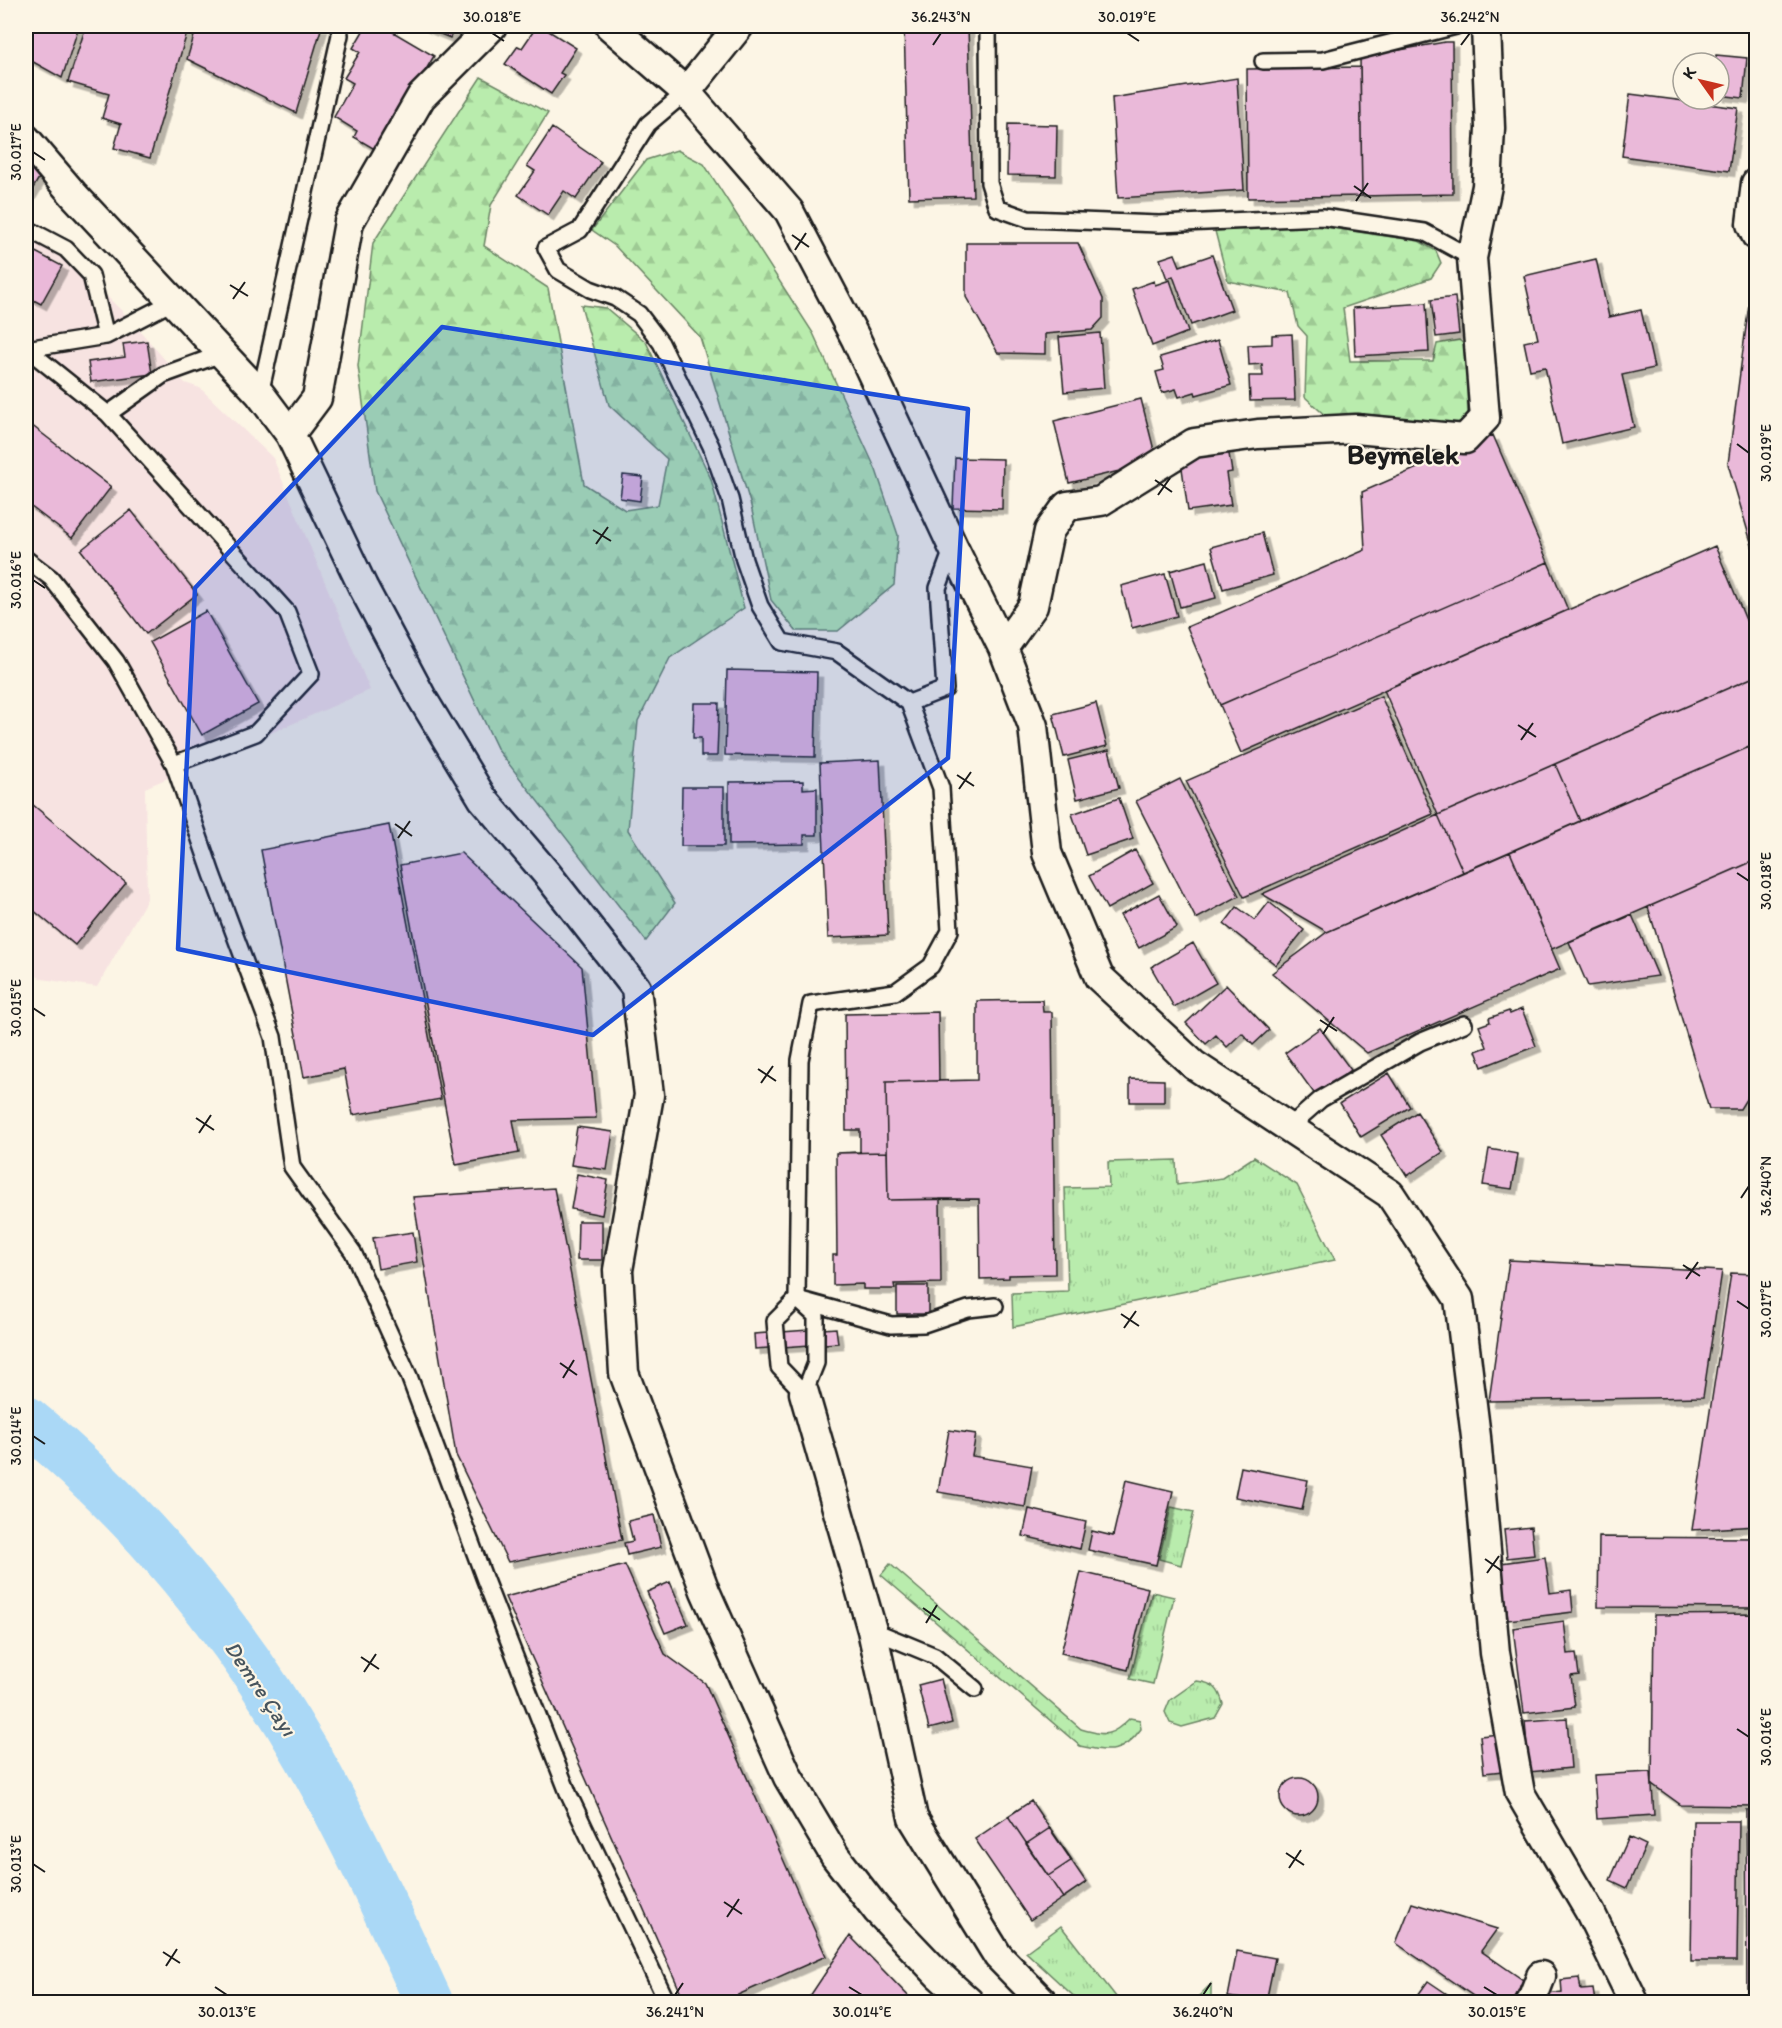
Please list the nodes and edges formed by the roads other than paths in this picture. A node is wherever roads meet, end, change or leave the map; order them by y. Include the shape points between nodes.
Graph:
1 (339, 26) edge
2 (492, 26) edge
3 (610, 26) edge
4 (739, 26) edge
5 (988, 26) edge
6 (1455, 26) edge
7 (1486, 26) edge
8 (1263, 61) dead end
9 (686, 92) junction
10 (26, 140) edge
11 (1756, 183) edge
12 (26, 228) edge
13 (1756, 235) edge
14 (1472, 258) junction
15 (174, 302) junction
16 (106, 336) junction
17 (26, 349) edge
18 (221, 354) junction
19 (260, 394) junction
20 (108, 414) junction
21 (290, 434) junction
22 (952, 547) junction
23 (26, 559) edge
24 (1003, 648) junction
25 (909, 703) junction
26 (174, 764) junction
27 (1464, 1024) dead end
28 (1288, 1128) junction
29 (797, 1299) junction
30 (995, 1306) dead end
31 (804, 1393) junction
32 (872, 1630) junction
33 (975, 1689) dead end
34 (1541, 1976) dead end
35 (667, 2002) edge
36 (969, 2002) edge
37 (1043, 2002) edge
38 (1531, 2002) edge
39 (1634, 2002) edge

1 - 19 lane
2 - 21 street via 421,97 349,222 317,398
3 - 9 street
4 - 9 street
5 - 14 lane via 990,183 998,208 1028,219 1159,225 1323,217 1424,232
6 - 8 lane via 1323,60
7 - 14 street via 1490,128 1487,186
9 - 22 street via 789,211 856,339
9 - 25 lane via 648,124 580,230 546,248 558,270 639,314 661,343 711,446 730,499 750,579 760,606 782,642 837,652
10 - 15 street
11 - 13 street via 1751,224
12 - 16 lane via 66,249 91,275
14 - 24 street via 1485,418 1465,439 1356,429 1258,434 1194,443 1101,501 1067,506 1049,531 1033,606
15 - 16 lane
15 - 18 street
16 - 17 lane
17 - 20 lane
18 - 19 street
18 - 20 lane via 163,375
19 - 21 street
20 - 26 lane via 287,612 311,674 256,733
21 - 36 street via 363,587 422,698 483,800 636,988 650,1095 618,1270 624,1373 705,1591 788,1777 835,1856 877,1910
22 - 24 street
22 - 25 lane via 938,588 945,689
23 - 26 lane via 51,578 116,661
24 - 28 street via 1033,726 1047,852 1099,977 1194,1065
25 - 29 lane via 941,788 950,930 931,966 895,992 811,1004 800,1060
26 - 35 lane via 273,1037 292,1167 353,1252 409,1376 569,1795
27 - 28 lane via 1420,1041 1322,1099
28 - 39 street via 1390,1194 1460,1299 1495,1653 1520,1793 1590,1912
29 - 30 lane via 891,1325 924,1324 968,1309
29 - 31 lane via 816,1316 816,1363
29 - 31 lane via 775,1321 778,1367
31 - 32 street
32 - 33 lane via 935,1656
32 - 37 street via 913,1818 998,1956
34 - 38 street

